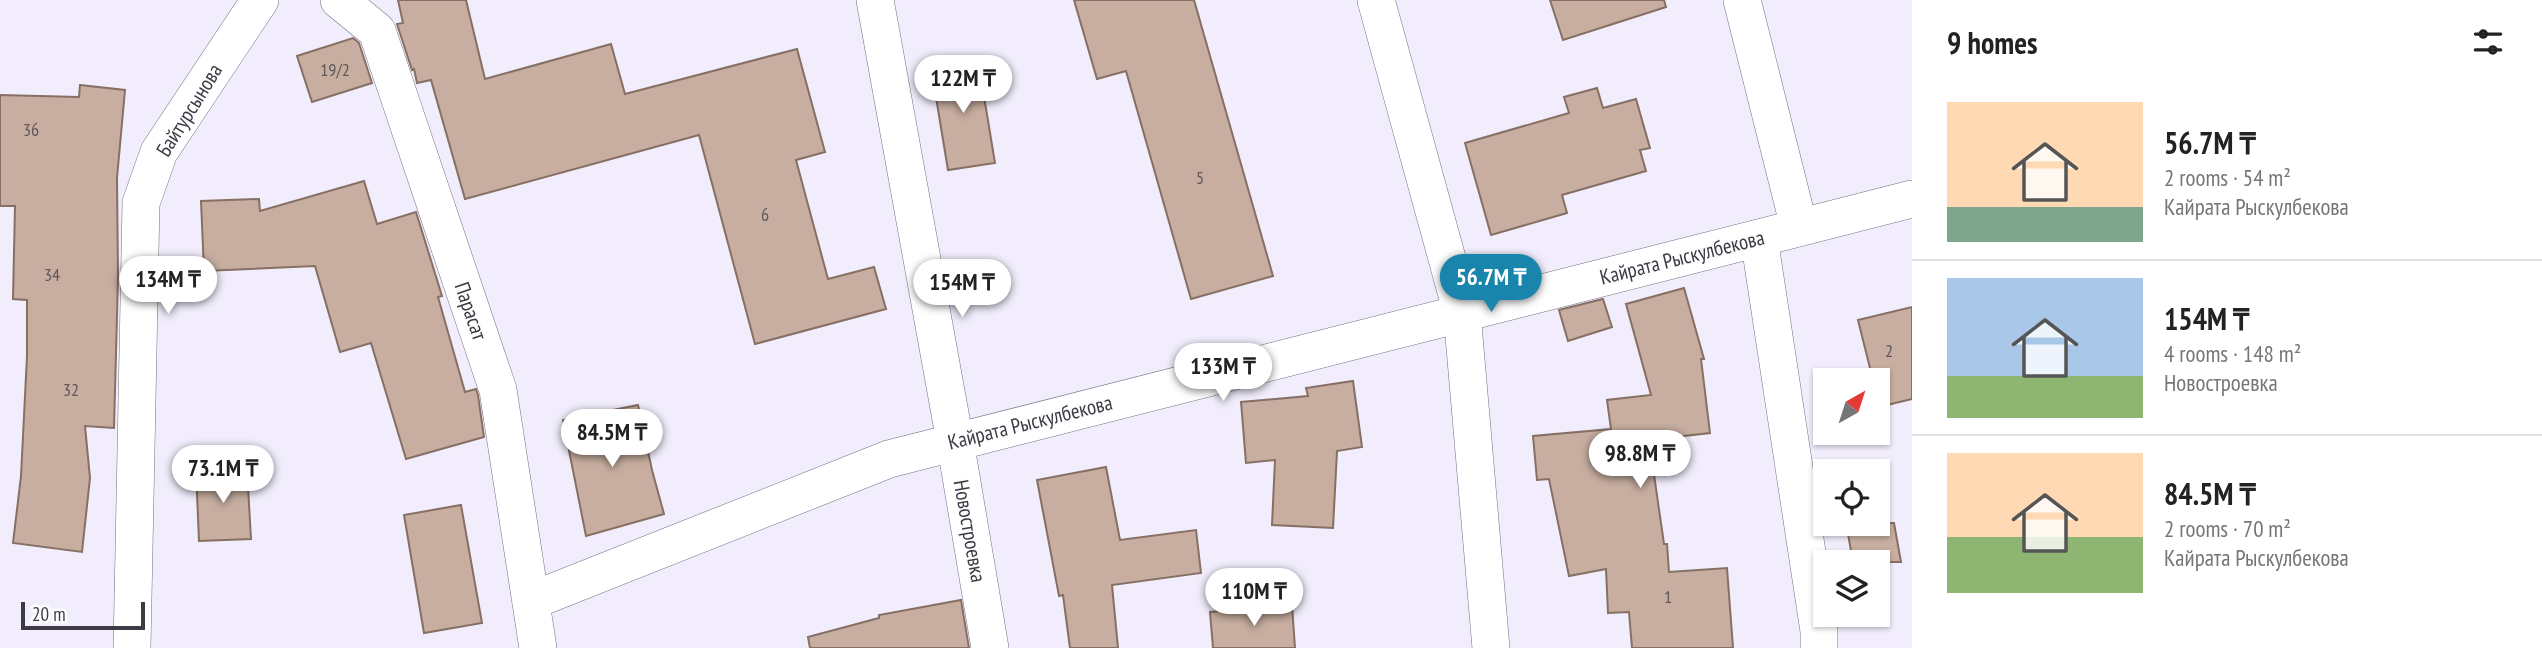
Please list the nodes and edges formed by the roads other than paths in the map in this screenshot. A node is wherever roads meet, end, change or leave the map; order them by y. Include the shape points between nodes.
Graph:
1 (260, 0) edge
2 (340, 0) edge
3 (875, 0) edge
4 (1376, 0) edge
5 (1742, 0) edge
6 (1912, 199) edge
7 (1799, 227) junction
8 (1759, 238) junction
9 (1462, 313) junction
10 (955, 441) junction
11 (531, 601) junction
12 (132, 648) edge
13 (538, 648) edge
14 (990, 648) edge
15 (1491, 648) edge
16 (1819, 648) edge

1 - 12 street, Байтурсынова via 159,152 141,203
2 - 11 street, Парасат via 377,31 498,390
3 - 10 street, Новостроевка
4 - 9 street
5 - 7 street
6 - 7 street, Кайрата Рыскулбекова
7 - 8 street, Кайрата Рыскулбекова
8 - 9 street, Кайрата Рыскулбекова
8 - 16 street
9 - 10 street, Кайрата Рыскулбекова
9 - 15 street
10 - 11 street, Кайрата Рыскулбекова via 889,459
10 - 14 street, Новостроевка
11 - 13 street, Парасат

